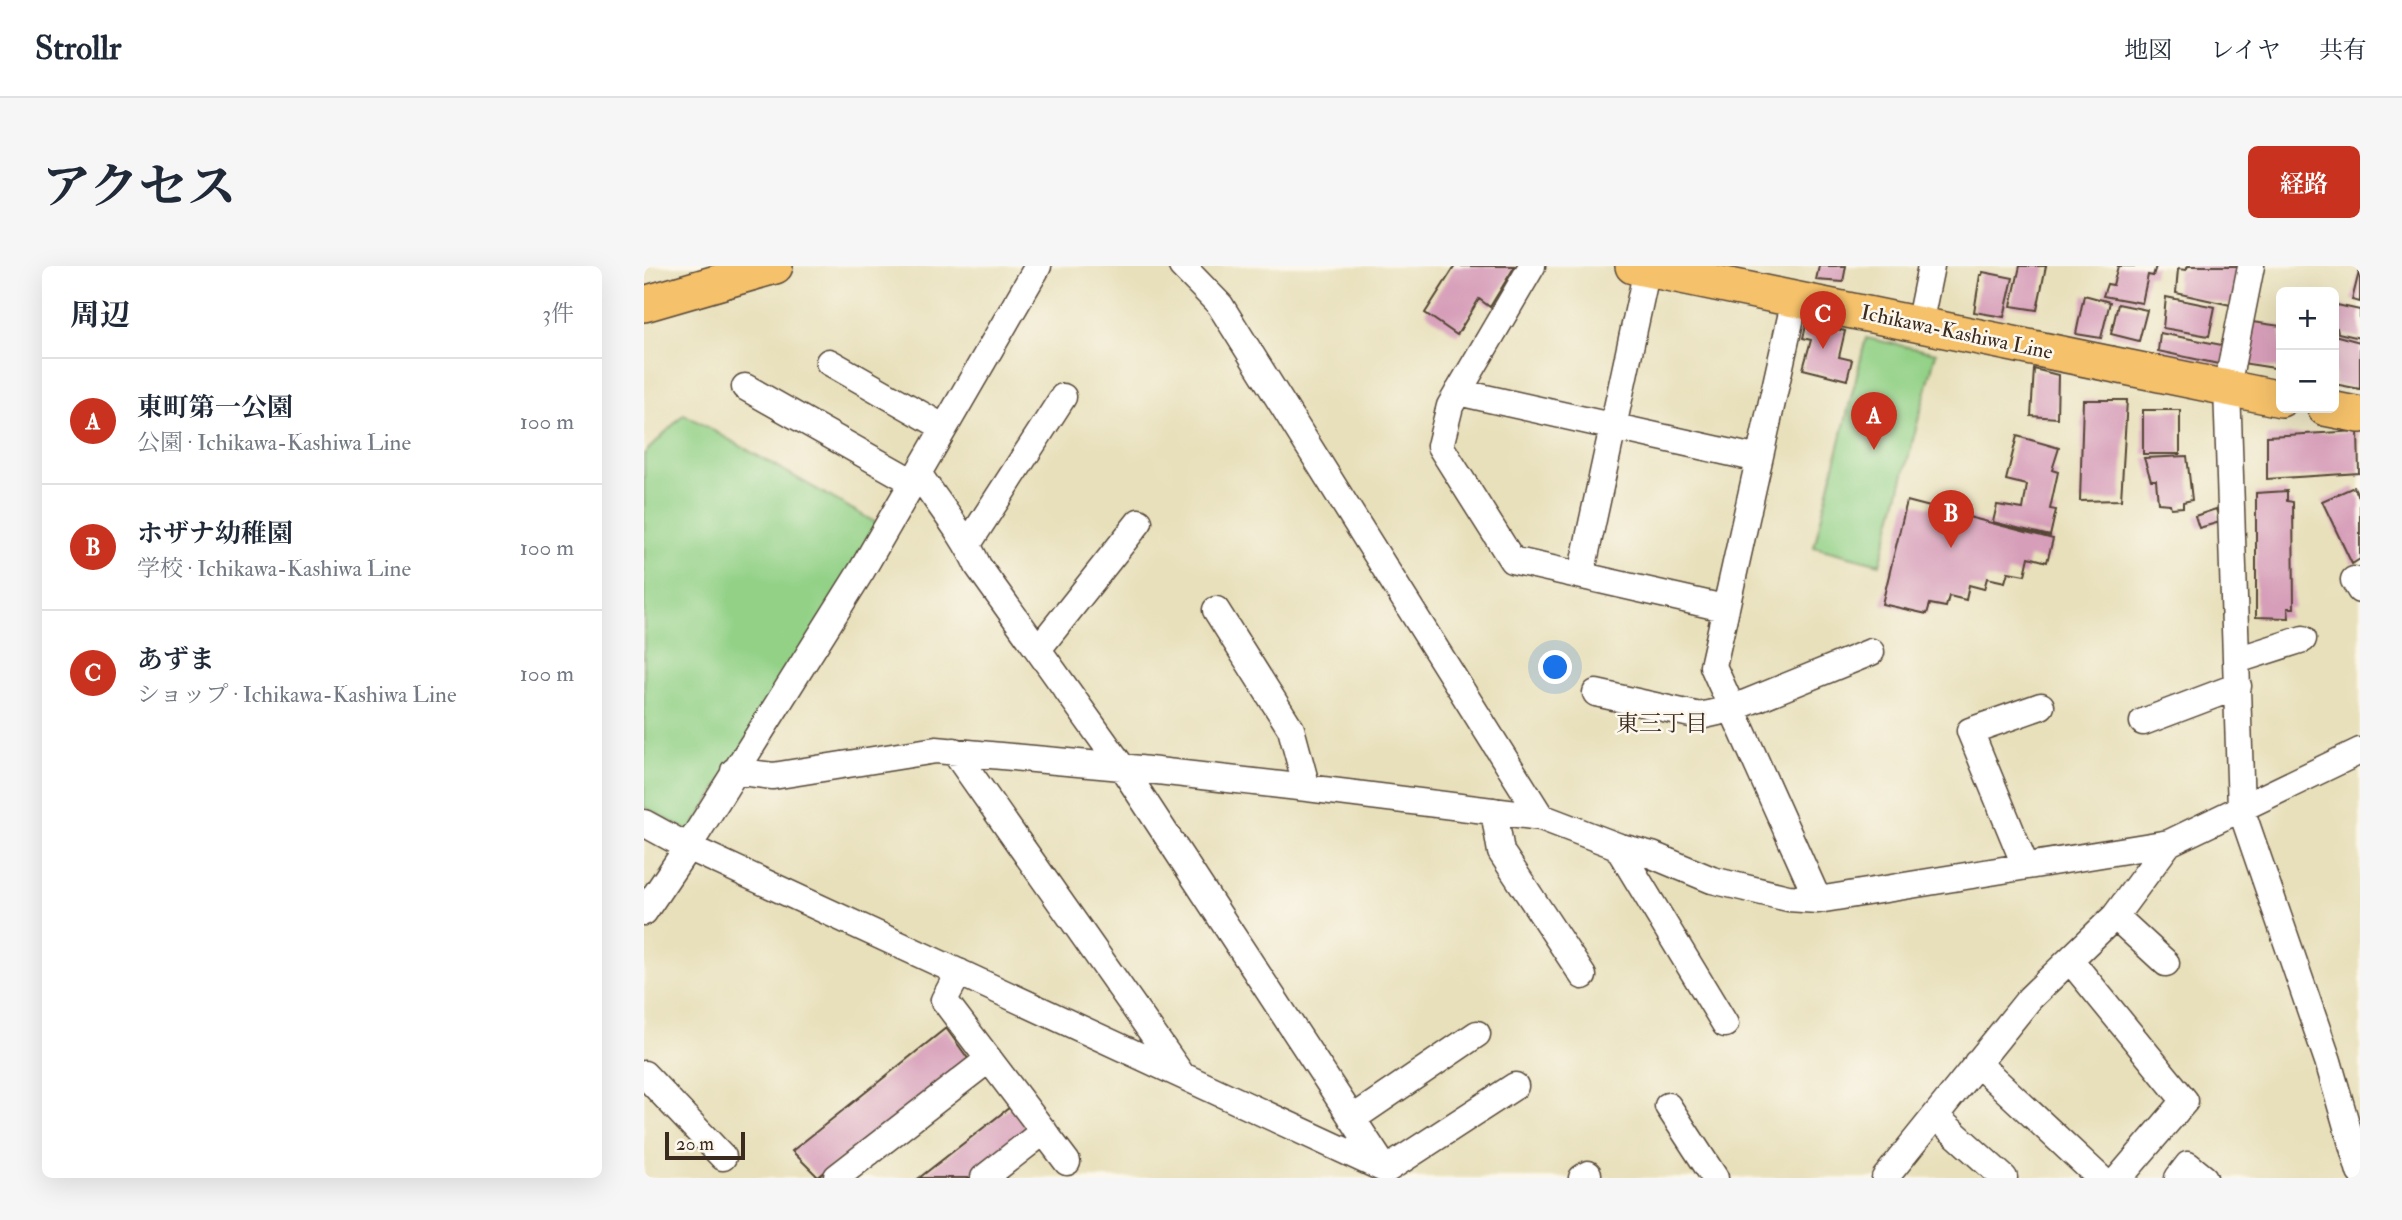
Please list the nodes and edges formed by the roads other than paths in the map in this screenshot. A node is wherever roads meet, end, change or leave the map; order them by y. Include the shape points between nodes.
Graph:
1 (775, 266) edge
2 (1038, 266) edge
3 (1182, 266) edge
4 (1532, 266) edge
5 (1931, 266) edge
6 (2251, 266) edge
7 (1640, 267) edge
8 (1795, 299) junction
9 (644, 304) edge
10 (1919, 325) junction
11 (829, 362) dead end
12 (745, 387) dead end
13 (2227, 387) junction
14 (1458, 392) junction
15 (1063, 397) dead end
16 (2276, 398) edge
17 (2339, 411) edge
18 (2360, 415) edge
19 (1614, 425) junction
20 (943, 426) junction
21 (1759, 459) junction
22 (916, 478) junction
23 (1139, 522) dead end
24 (968, 544) junction
25 (1581, 575) junction
26 (1724, 608) junction
27 (1216, 610) dead end
28 (2303, 639) dead end
29 (1039, 648) junction
30 (1871, 652) dead end
31 (2238, 673) junction
32 (1596, 692) dead end
33 (2041, 706) dead end
34 (1731, 709) junction
35 (2143, 722) dead end
36 (954, 751) junction
37 (2360, 751) edge
38 (1122, 767) junction
39 (734, 771) junction
40 (1307, 788) junction
41 (2241, 809) junction
42 (1494, 811) junction
43 (1541, 817) junction
44 (644, 823) edge
45 (2169, 843) junction
46 (1617, 846) junction
47 (688, 847) junction
48 (2025, 865) junction
49 (1818, 900) junction
50 (644, 912) edge
51 (2115, 916) junction
52 (2070, 960) junction
53 (2166, 963) dead end
54 (959, 972) junction
55 (1583, 976) dead end
56 (1725, 1024) dead end
57 (1477, 1034) dead end
58 (989, 1059) junction
59 (1977, 1063) junction
60 (644, 1074) edge
61 (1182, 1076) junction
62 (1515, 1086) dead end
63 (1668, 1106) dead end
64 (1935, 1115) junction
65 (1352, 1119) junction
66 (1044, 1131) junction
67 (723, 1157) dead end
68 (1067, 1162) dead end
69 (2360, 1172) edge
70 (1394, 1174) edge
71 (837, 1177) edge
72 (984, 1178) edge
73 (1715, 1178) edge
74 (1885, 1178) edge
75 (2004, 1178) edge
76 (2100, 1178) edge
77 (2119, 1178) edge
78 (2178, 1178) edge
79 (2204, 1178) edge

1 - 9 main road
2 - 20 street
3 - 43 street via 1220,306
4 - 14 street
5 - 10 street
6 - 13 street
7 - 8 main road, Ichikawa-Kashiwa Line
7 - 19 street
8 - 10 main road, Ichikawa-Kashiwa Line
8 - 21 street
10 - 13 main road, Ichikawa-Kashiwa Line
11 - 20 street
12 - 22 street
13 - 16 main road, Ichikawa-Kashiwa Line
13 - 31 street
14 - 19 street
14 - 25 street via 1440,446 1512,560
15 - 24 street
17 - 18 main road
19 - 21 street
19 - 25 street
20 - 22 street
21 - 26 street
22 - 24 street
22 - 39 street
23 - 29 street
24 - 29 street via 978,566
25 - 26 street
26 - 34 street via 1713,666
27 - 40 street via 1291,729
28 - 31 street
29 - 38 street
30 - 34 street
31 - 35 street
31 - 41 street
32 - 34 street via 1700,716
33 - 48 street via 1970,731
34 - 49 street
36 - 38 street
36 - 39 street via 773,776
36 - 61 street
37 - 41 street
38 - 40 street
38 - 65 street
39 - 47 street
40 - 42 street
41 - 45 street
41 - 69 street via 2328,1061
42 - 43 street
42 - 55 street via 1502,852
43 - 46 street
44 - 47 street
45 - 48 street
45 - 51 street
46 - 49 street via 1745,889
46 - 56 street
47 - 50 street
47 - 54 street
48 - 49 street
51 - 52 street
51 - 53 street
52 - 59 street via 2030,998
52 - 77 street via 2185,1101
54 - 58 street via 944,1000
54 - 61 street
57 - 65 street
58 - 66 street
58 - 71 street
59 - 64 street
59 - 76 street
60 - 67 street
61 - 70 street
62 - 70 street
63 - 73 street
64 - 74 street
64 - 75 street
65 - 70 street
66 - 68 street
66 - 72 street
78 - 79 street via 2188,1165

